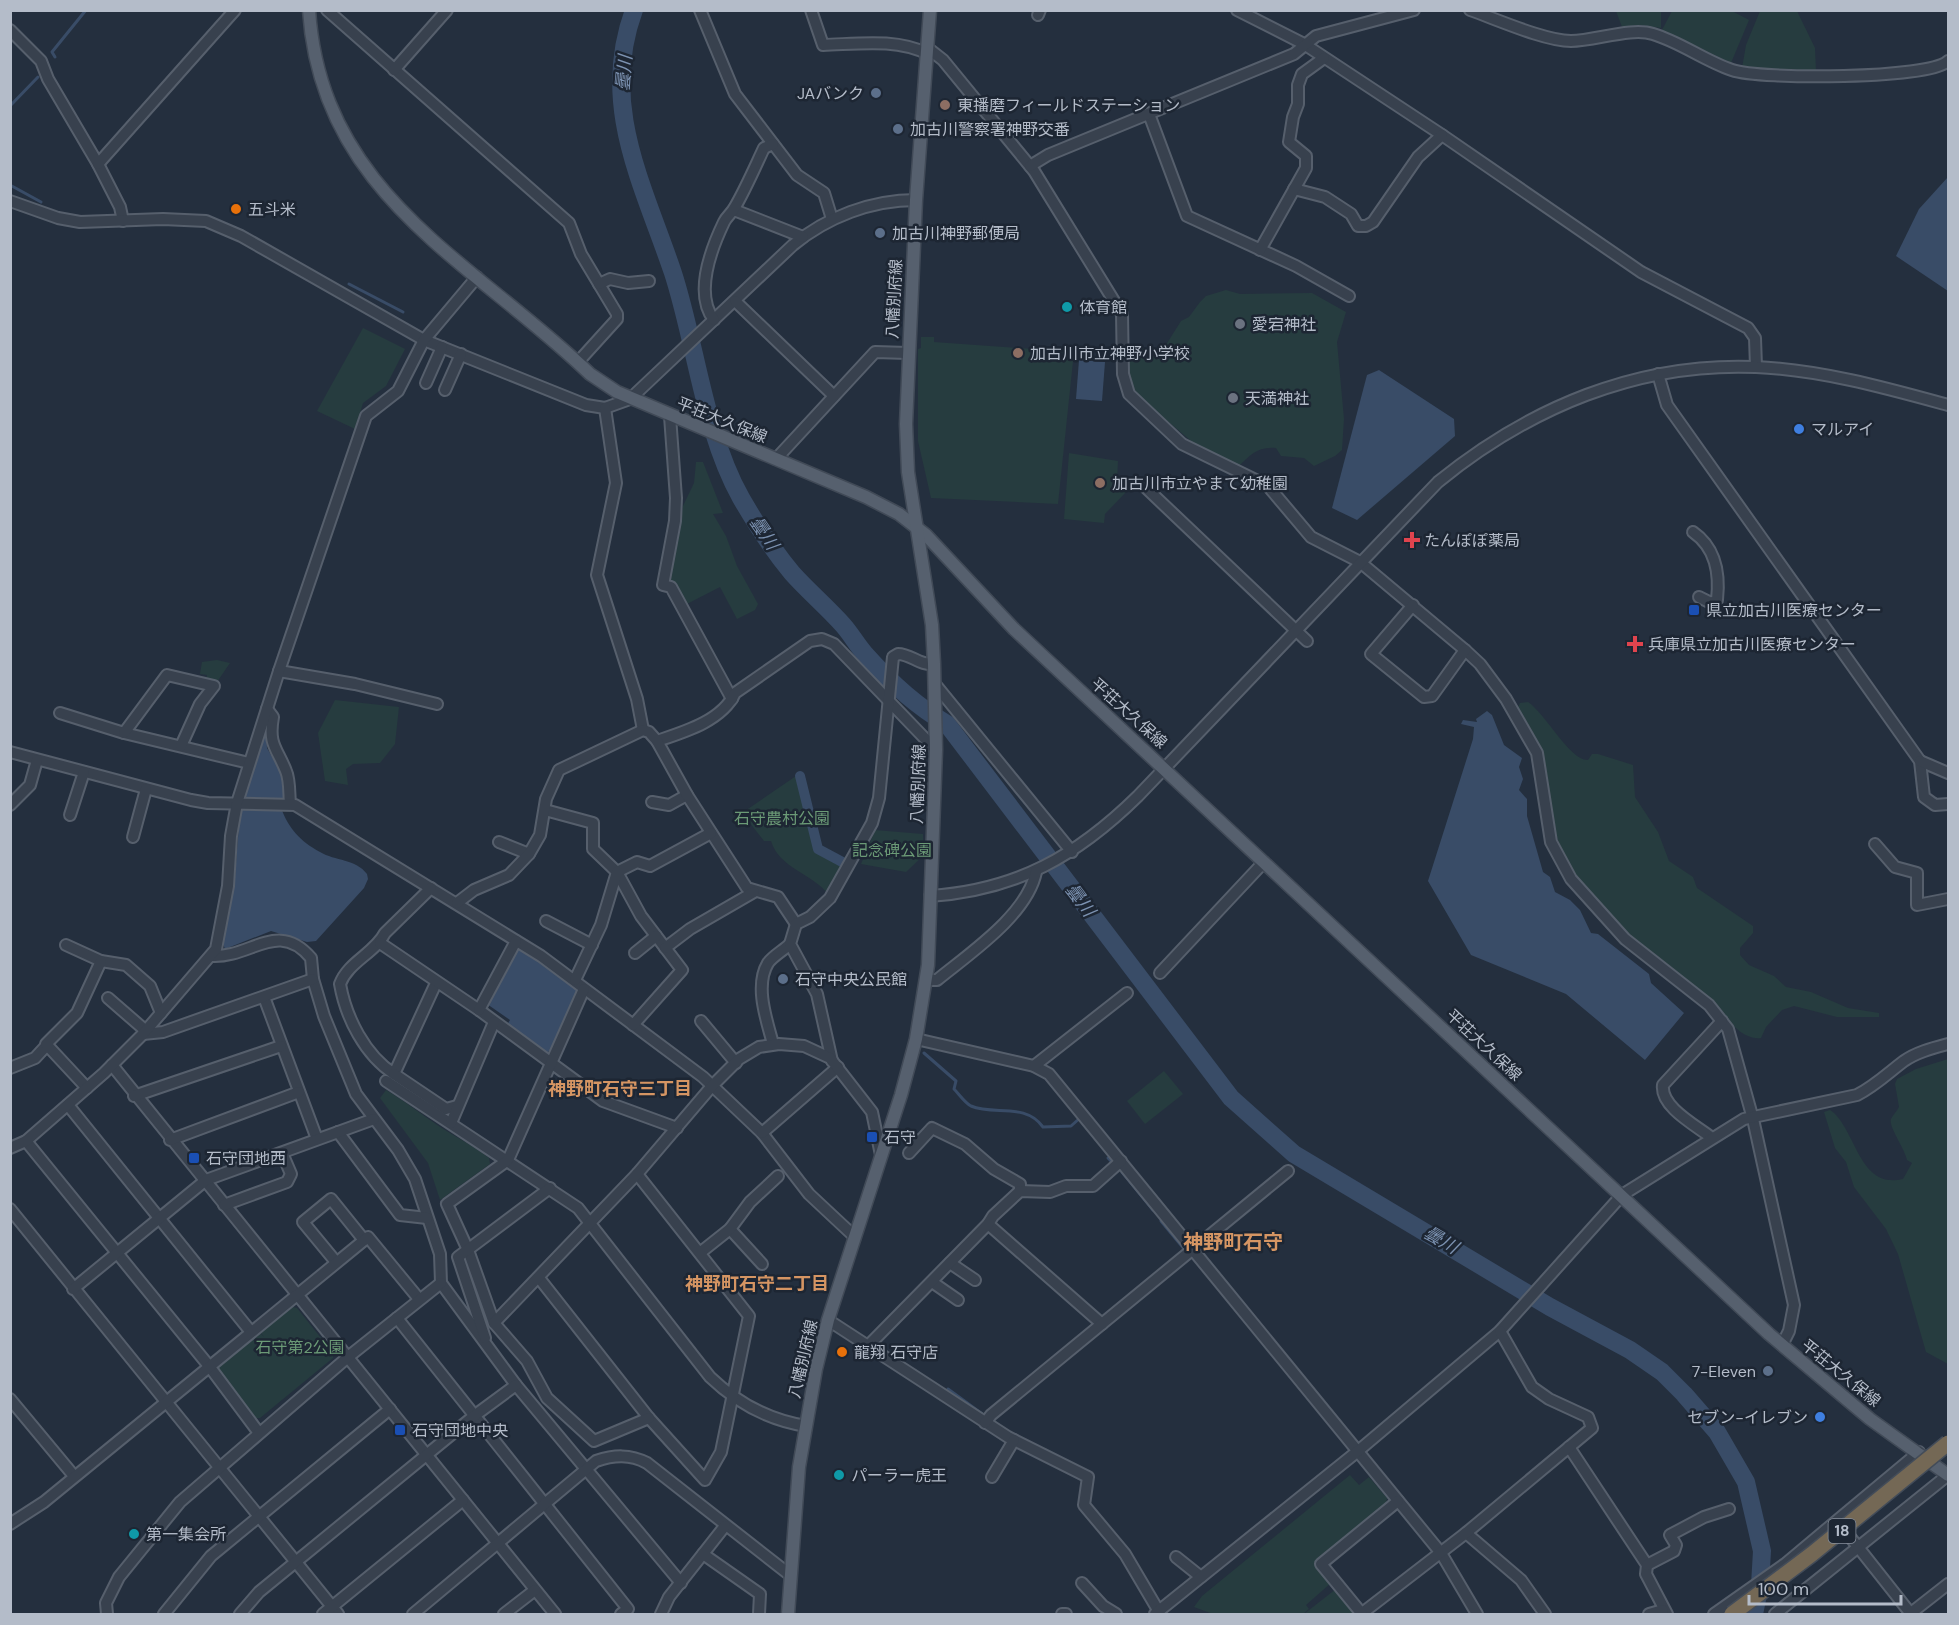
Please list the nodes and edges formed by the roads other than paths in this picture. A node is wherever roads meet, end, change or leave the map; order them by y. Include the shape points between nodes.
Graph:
1 (235, 10) edge
2 (309, 10) edge
3 (327, 10) edge
4 (447, 10) edge
5 (700, 10) edge
6 (811, 10) edge
7 (930, 10) edge
8 (1237, 10) edge
9 (1414, 10) edge
10 (1470, 10) edge
11 (10, 30) edge
12 (1304, 44) junction
13 (928, 51) junction
14 (1324, 58) junction
15 (1948, 61) edge
16 (394, 70) junction
17 (1149, 114) junction
18 (1442, 135) junction
19 (773, 144) junction
20 (98, 164) junction
21 (1030, 166) junction
22 (1294, 189) junction
23 (916, 200) junction
24 (10, 201) edge
25 (734, 210) junction
26 (832, 219) junction
27 (123, 221) junction
28 (803, 237) junction
29 (1260, 250) junction
30 (477, 277) junction
31 (649, 281) dead end
32 (599, 284) junction
33 (1349, 296) dead end
34 (735, 301) junction
35 (711, 323) junction
36 (424, 340) junction
37 (442, 347) junction
38 (908, 353) junction
39 (461, 354) junction
40 (578, 362) junction
41 (1756, 367) junction
42 (1658, 374) junction
43 (426, 383) dead end
44 (445, 390) dead end
45 (834, 396) junction
46 (630, 399) junction
47 (1948, 405) edge
48 (605, 408) junction
49 (672, 417) junction
50 (776, 459) junction
51 (1144, 486) dead end
52 (914, 524) junction
53 (1693, 532) dead end
54 (1360, 562) junction
55 (1699, 597) dead end
56 (1413, 605) junction
57 (1296, 630) junction
58 (1307, 641) dead end
59 (1466, 650) junction
60 (934, 664) junction
61 (279, 671) junction
62 (934, 683) junction
63 (732, 699) junction
64 (888, 702) junction
65 (437, 704) dead end
66 (267, 709) junction
67 (60, 713) dead end
68 (643, 730) junction
69 (124, 733) junction
70 (657, 741) junction
71 (181, 746) junction
72 (936, 750) junction
73 (10, 752) edge
74 (37, 760) junction
75 (1920, 761) junction
76 (249, 763) junction
77 (1165, 768) junction
78 (84, 772) junction
79 (1948, 773) edge
80 (146, 789) junction
81 (687, 795) junction
82 (652, 802) dead end
83 (237, 803) junction
84 (290, 804) junction
85 (1948, 804) edge
86 (10, 805) edge
87 (545, 810) junction
88 (70, 815) dead end
89 (711, 833) junction
90 (133, 837) dead end
91 (499, 842) dead end
92 (1875, 844) dead end
93 (1072, 852) junction
94 (529, 854) junction
95 (1264, 862) junction
96 (617, 872) junction
97 (1036, 872) junction
98 (431, 888) junction
99 (754, 892) junction
100 (930, 896) junction
101 (1948, 898) edge
102 (457, 903) junction
103 (546, 921) dead end
104 (796, 924) junction
105 (656, 936) junction
106 (516, 941) junction
107 (380, 943) junction
108 (790, 944) junction
109 (66, 945) dead end
110 (592, 945) junction
111 (665, 948) junction
112 (634, 953) dead end
113 (212, 956) junction
114 (101, 961) junction
115 (1160, 973) dead end
116 (313, 979) junction
117 (575, 980) junction
118 (926, 980) junction
119 (436, 982) junction
120 (584, 989) junction
121 (1127, 993) dead end
122 (264, 996) junction
123 (108, 998) dead end
124 (479, 1010) junction
125 (161, 1013) junction
126 (701, 1021) dead end
127 (1722, 1021) junction
128 (494, 1022) junction
129 (633, 1025) junction
130 (145, 1033) junction
131 (916, 1039) junction
132 (773, 1044) junction
133 (1948, 1044) edge
134 (47, 1046) junction
135 (281, 1047) junction
136 (551, 1062) junction
137 (736, 1063) junction
138 (835, 1064) junction
139 (112, 1065) junction
140 (1034, 1066) junction
141 (10, 1068) edge
142 (390, 1077) junction
143 (712, 1086) junction
144 (87, 1088) junction
145 (299, 1092) junction
146 (134, 1096) junction
147 (68, 1105) junction
148 (457, 1106) junction
149 (374, 1119) junction
150 (1753, 1119) junction
151 (451, 1123) junction
152 (677, 1128) junction
153 (338, 1132) junction
154 (762, 1133) junction
155 (1712, 1138) junction
156 (317, 1139) junction
157 (170, 1140) junction
158 (26, 1141) junction
159 (10, 1148) edge
160 (282, 1153) junction
161 (909, 1153) dead end
162 (881, 1155) junction
163 (508, 1160) junction
164 (1121, 1161) junction
165 (1288, 1171) dead end
166 (637, 1174) junction
167 (778, 1176) dead end
168 (206, 1180) junction
169 (550, 1188) junction
170 (1020, 1191) junction
171 (1622, 1196) junction
172 (224, 1205) junction
173 (10, 1209) edge
174 (160, 1218) junction
175 (427, 1218) junction
176 (589, 1223) junction
177 (988, 1224) junction
178 (730, 1229) junction
179 (855, 1237) junction
180 (364, 1240) junction
181 (468, 1250) junction
182 (1191, 1250) junction
183 (117, 1252) junction
184 (701, 1252) junction
185 (336, 1262) junction
186 (950, 1263) junction
187 (762, 1264) dead end
188 (539, 1278) junction
189 (975, 1280) dead end
190 (932, 1282) junction
191 (441, 1283) junction
192 (73, 1289) junction
193 (297, 1294) junction
194 (419, 1299) junction
195 (958, 1300) dead end
196 (397, 1318) junction
197 (828, 1320) junction
198 (494, 1323) junction
199 (1102, 1324) junction
200 (1500, 1331) junction
201 (251, 1332) junction
202 (1782, 1345) junction
203 (488, 1347) junction
204 (867, 1347) junction
205 (348, 1357) junction
206 (209, 1366) junction
207 (516, 1385) junction
208 (731, 1398) junction
209 (10, 1399) edge
210 (167, 1401) junction
211 (390, 1409) junction
212 (474, 1416) junction
213 (649, 1418) junction
214 (985, 1423) junction
215 (806, 1426) junction
216 (259, 1433) junction
217 (1014, 1440) junction
218 (1948, 1443) edge
219 (1569, 1447) junction
220 (1358, 1451) junction
221 (1919, 1452) junction
222 (427, 1454) junction
223 (1948, 1456) edge
224 (220, 1468) junction
225 (586, 1469) junction
226 (1948, 1475) edge
227 (74, 1476) junction
228 (992, 1477) dead end
229 (463, 1500) junction
230 (1398, 1501) junction
231 (544, 1503) junction
232 (1730, 1509) dead end
233 (259, 1517) junction
234 (1837, 1521) junction
235 (10, 1524) edge
236 (725, 1526) junction
237 (1466, 1533) junction
238 (497, 1543) junction
239 (1860, 1549) junction
240 (1441, 1553) junction
241 (703, 1554) junction
242 (1176, 1557) dead end
243 (296, 1561) junction
244 (1647, 1565) junction
245 (790, 1575) junction
246 (1201, 1577) junction
247 (681, 1583) junction
248 (1082, 1583) dead end
249 (1948, 1584) edge
250 (535, 1590) junction
251 (330, 1612) edge
252 (1156, 1612) edge
253 (1665, 1612) edge
254 (1777, 1613) edge
255 (107, 1614) edge
256 (164, 1614) edge
257 (240, 1614) edge
258 (413, 1614) edge
259 (504, 1614) edge
260 (555, 1614) edge
261 (621, 1614) edge
262 (662, 1614) edge
263 (759, 1614) edge
264 (788, 1614) edge
265 (1116, 1614) edge
266 (1362, 1614) edge
267 (1477, 1614) edge
268 (1545, 1614) edge
269 (1649, 1614) edge
270 (1714, 1614) edge
271 (1732, 1614) edge
272 (1749, 1614) edge
273 (1911, 1614) edge

1 - 20 street
2 - 30 main road, 平荘大久保線 via 312,47 321,82 350,148 390,200
3 - 16 street
4 - 16 street
5 - 19 street via 735,93
6 - 13 street via 823,45 885,44
7 - 13 main road, 八幡別府線
8 - 12 street
9 - 12 street via 1316,36
10 - 15 street via 1566,40 1652,33 1748,74 1782,77 1913,72 1935,69
11 - 20 street via 42,61 48,79
12 - 14 street
12 - 17 street via 1294,54
13 - 21 street via 943,60
13 - 23 main road, 八幡別府線
14 - 18 street
14 - 22 street via 1302,74 1298,85 1289,142 1306,156 1307,162
16 - 32 street via 569,224
17 - 21 street
17 - 29 street via 1187,216
18 - 22 street via 1418,157 1373,222 1366,226 1358,226 1351,214 1324,197
18 - 41 street via 1641,272 1748,328 1755,338
19 - 25 street via 764,148
19 - 26 street via 797,175 824,193
20 - 27 street
21 - 54 street via 1122,314 1123,374 1129,394 1182,444 1268,486 1311,537
22 - 29 street
23 - 26 street via 890,202
23 - 38 main road, 八幡別府線
24 - 27 street via 80,222
25 - 28 street
25 - 35 street via 725,220 709,268 704,295
26 - 28 street
27 - 36 street via 192,219 219,226
28 - 34 street
29 - 33 street via 1296,266 1332,293
30 - 36 street
30 - 40 main road, 平荘大久保線
31 - 32 street via 628,283 610,279
32 - 40 street via 616,309 617,319
34 - 35 street
34 - 45 street
35 - 46 street
36 - 37 street
36 - 61 street via 398,391 366,416
37 - 39 street
37 - 43 street
38 - 45 street via 875,352
38 - 52 main road, 八幡別府線 via 906,424
39 - 44 street
39 - 48 street via 563,398
40 - 46 main road, 平荘大久保線
41 - 42 street
41 - 47 street via 1808,372
42 - 54 street via 1575,398 1495,439 1438,482
42 - 75 street via 1666,405
45 - 50 street
46 - 48 street
46 - 49 main road, 平荘大久保線
48 - 68 street via 616,483 597,575 637,699
49 - 50 main road, 平荘大久保線
49 - 63 street via 675,521 663,585 671,587
50 - 52 main road, 平荘大久保線 via 866,496
51 - 57 street
52 - 60 main road, 八幡別府線 via 932,625
52 - 77 main road, 平荘大久保線 via 1014,629
53 - 55 street via 1708,545 1717,567 1717,600 1711,603
54 - 56 street
54 - 57 street
56 - 59 street
56 - 59 street via 1371,654 1424,697 1432,696
57 - 58 street
57 - 77 street
59 - 127 street via 1506,699 1537,753 1551,842 1571,879 1625,939 1709,1005
60 - 62 main road, 八幡別府線
60 - 64 street via 925,665 904,654 893,657
61 - 65 street
61 - 66 street
62 - 72 main road, 八幡別府線
62 - 93 street
63 - 64 street via 735,693 810,641 822,639 834,644
63 - 70 street via 712,717
64 - 72 street
64 - 104 street via 879,798 872,823 830,898
66 - 76 street
66 - 84 street via 273,717 271,738 286,771
67 - 69 street via 81,713
68 - 70 street
68 - 87 street via 559,770
69 - 71 street
69 - 71 street via 167,675 214,686
70 - 81 street
71 - 76 street
72 - 100 main road, 八幡別府線
73 - 74 street
74 - 78 street
74 - 86 street via 30,785
75 - 79 street
75 - 85 street via 1924,797 1935,805
76 - 83 street
77 - 93 street via 1111,823
77 - 95 main road, 平荘大久保線
78 - 80 street
78 - 88 street
80 - 83 street via 208,803
80 - 90 street
81 - 82 street via 669,805
81 - 89 street
83 - 84 street
83 - 113 street via 228,886
84 - 98 street
87 - 94 street via 540,835
87 - 96 street via 593,823 593,849
89 - 96 street via 650,866 637,862
89 - 99 street via 747,888
91 - 94 street
92 - 101 street via 1895,867 1917,873 1917,905
93 - 97 street
94 - 102 street via 510,874 474,890
95 - 115 street
95 - 171 main road, 平荘大久保線
96 - 105 street
96 - 110 street
97 - 100 street via 976,890
97 - 118 street via 1033,887 1000,928 937,981
98 - 102 street
98 - 107 street via 385,933
99 - 104 street via 778,897
99 - 111 street
100 - 118 main road, 八幡別府線
102 - 106 street
103 - 110 street
104 - 108 street
105 - 111 street
105 - 112 street
106 - 117 street
106 - 124 street
107 - 119 street
107 - 142 street via 340,984 357,1033
108 - 132 street via 769,962 764,975 764,1008
108 - 138 street via 817,994
109 - 114 street
110 - 117 street
111 - 129 street via 682,970
113 - 116 street via 228,955 277,938 306,951 312,958
113 - 125 street
114 - 125 street via 126,965 150,986
114 - 134 street via 76,1012
116 - 122 street
116 - 149 street via 356,1094
117 - 120 street
118 - 131 main road, 八幡別府線
119 - 124 street
119 - 142 street
120 - 129 street
120 - 136 street
121 - 140 street
122 - 130 street via 163,1032
122 - 135 street
123 - 130 street
124 - 128 street
125 - 130 street
126 - 137 street
127 - 150 street via 1734,1044
127 - 155 street via 1663,1085 1662,1091 1667,1101
128 - 136 street
128 - 148 street
129 - 143 street
130 - 139 street
131 - 140 street
131 - 162 main road, 八幡別府線
132 - 137 street via 751,1051
132 - 138 street via 811,1048
133 - 150 street via 1906,1060 1857,1095
134 - 141 street via 35,1058
134 - 144 street
135 - 145 street
135 - 146 street
136 - 152 street via 603,1101
136 - 163 street
137 - 143 street
138 - 154 street
138 - 162 street via 872,1112
139 - 144 street
139 - 146 street
140 - 164 street via 1049,1074
142 - 148 street via 446,1109
142 - 151 street
143 - 152 street
143 - 154 street
144 - 147 street
145 - 156 street
145 - 157 street
146 - 157 street
147 - 158 street
147 - 174 street
148 - 151 street
149 - 153 street
149 - 175 street via 416,1179
150 - 155 street via 1744,1119
150 - 202 street via 1794,1305
151 - 163 street
152 - 166 street
153 - 156 street
153 - 175 street via 400,1215
154 - 179 street via 809,1194
155 - 171 street
156 - 160 street
157 - 168 street
158 - 159 street
158 - 183 street
160 - 168 street
160 - 172 street via 291,1174 287,1182
161 - 170 street via 932,1128 965,1144 994,1169 1020,1184
162 - 179 main road, 八幡別府線
163 - 169 street
163 - 181 street via 447,1204
164 - 170 street via 1093,1186 1066,1186 1050,1192
164 - 182 street
165 - 182 street
166 - 176 street
166 - 184 street
167 - 178 street via 750,1202
168 - 172 street
168 - 174 street
169 - 176 street via 578,1209
169 - 181 street
170 - 177 street
171 - 200 street
171 - 202 main road, 平荘大久保線
172 - 193 street
173 - 192 street
174 - 183 street
174 - 201 street
175 - 191 street via 440,1254
176 - 188 street
176 - 208 street via 710,1377
177 - 186 street
177 - 199 street
178 - 184 street
178 - 187 street
179 - 197 main road, 八幡別府線
180 - 185 street
180 - 185 street via 331,1199 303,1222
180 - 194 street via 368,1237
181 - 198 street
181 - 203 street via 458,1257
182 - 199 street
182 - 220 street
183 - 192 street
183 - 206 street
184 - 208 street via 749,1316
185 - 193 street
186 - 189 street
186 - 190 street
188 - 198 street
188 - 213 street
190 - 195 street
190 - 204 street
191 - 194 street
191 - 203 street
192 - 210 street
193 - 201 street
193 - 205 street
194 - 196 street
196 - 205 street
196 - 212 street
197 - 204 street
197 - 215 main road, 八幡別府線
198 - 213 street via 527,1361 547,1398 594,1441
199 - 214 street
200 - 219 street via 1532,1386 1549,1399 1588,1417 1592,1423 1592,1428
200 - 220 street
201 - 206 street
202 - 221 main road, 平荘大久保線 via 1870,1419
203 - 207 street
204 - 214 street
205 - 211 street
205 - 216 street
206 - 210 street
206 - 216 street
207 - 212 street
207 - 225 street
208 - 213 street via 721,1452 705,1480
208 - 215 street via 770,1416
209 - 227 street
210 - 224 street
210 - 227 street
211 - 222 street
211 - 233 street
212 - 222 street
212 - 231 street
214 - 217 street
215 - 245 main road, 八幡別府線
216 - 224 street
217 - 228 street
217 - 252 street via 1088,1477 1084,1505 1125,1554
218 - 271 highway, 18, bridge
219 - 237 street
219 - 244 street
220 - 230 street
220 - 246 street
221 - 226 main road, 平荘大久保線
221 - 234 street
222 - 229 street
222 - 243 street
223 - 272 highway, 18
224 - 233 street
224 - 255 street via 180,1502 119,1577 106,1603
225 - 231 street
225 - 236 street via 607,1457 637,1458
225 - 247 street
226 - 239 street
227 - 235 street
229 - 238 street
229 - 251 street
230 - 240 street
230 - 266 street via 1321,1564
231 - 238 street
231 - 261 street via 628,1609
232 - 244 street via 1670,1535 1676,1545 1674,1551
233 - 243 street
233 - 256 street via 211,1556
234 - 239 street
234 - 270 street
236 - 241 street
236 - 245 street
237 - 240 street
237 - 268 street via 1521,1580
238 - 250 street
238 - 258 street
239 - 254 street
239 - 273 street
240 - 266 street
240 - 267 street
241 - 247 street
241 - 263 street via 760,1594
242 - 246 street
243 - 251 street
243 - 257 street
244 - 253 street via 1646,1574
245 - 264 main road, 八幡別府線
246 - 252 street
247 - 262 street
248 - 265 street
249 - 273 street
250 - 259 street
250 - 260 street
253 - 269 street

